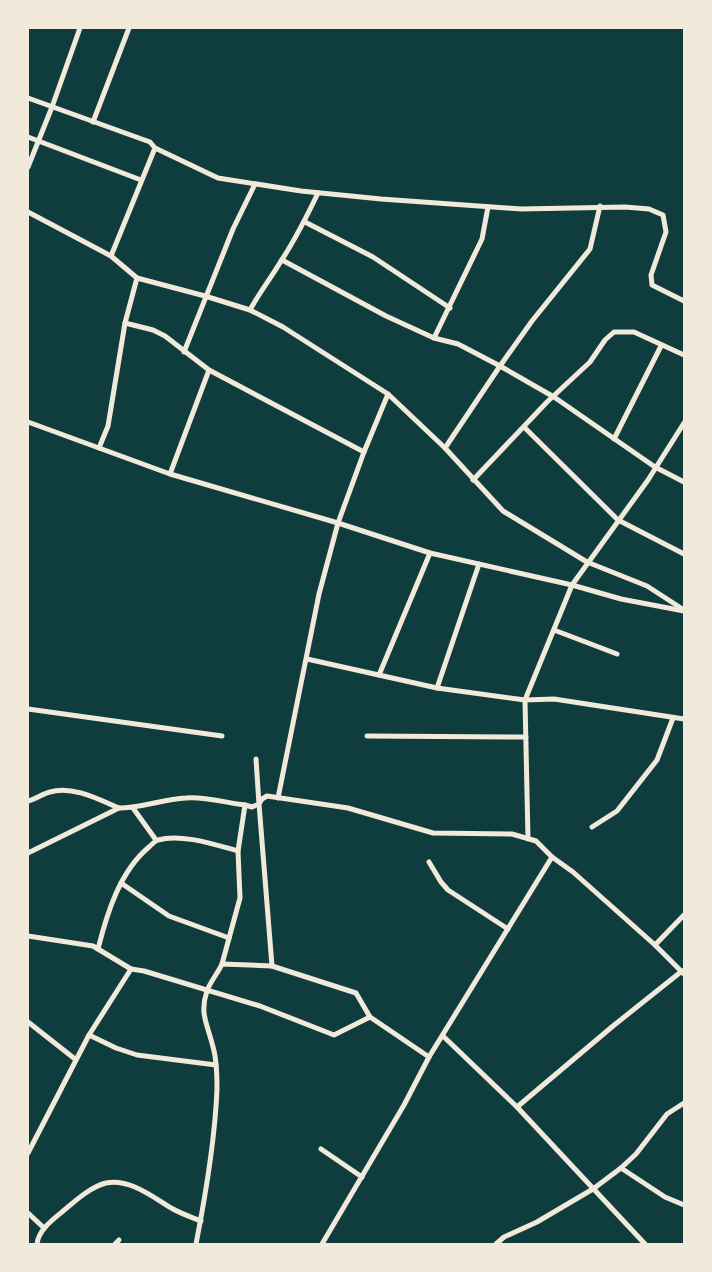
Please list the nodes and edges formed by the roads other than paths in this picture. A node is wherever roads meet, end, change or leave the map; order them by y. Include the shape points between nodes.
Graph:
1 (80, 28) edge
2 (129, 28) edge
3 (28, 98) edge
4 (52, 107) junction
5 (93, 122) junction
6 (28, 137) edge
7 (37, 141) junction
8 (155, 148) junction
9 (28, 167) edge
10 (141, 180) junction
11 (255, 184) junction
12 (318, 193) junction
13 (600, 206) junction
14 (488, 207) junction
15 (28, 212) edge
16 (305, 222) junction
17 (111, 256) junction
18 (282, 260) junction
19 (137, 278) junction
20 (205, 296) junction
21 (684, 301) edge
22 (450, 308) junction
23 (250, 310) junction
24 (125, 323) junction
25 (434, 338) junction
26 (662, 346) junction
27 (184, 352) junction
28 (684, 355) edge
29 (500, 366) junction
30 (209, 370) junction
31 (388, 394) junction
32 (554, 397) junction
33 (28, 422) edge
34 (684, 423) edge
35 (524, 427) junction
36 (614, 439) junction
37 (99, 448) junction
38 (445, 448) junction
39 (364, 452) junction
40 (655, 467) junction
41 (170, 474) junction
42 (473, 480) junction
43 (684, 482) edge
44 (618, 520) junction
45 (338, 523) junction
46 (430, 553) junction
47 (684, 554) edge
48 (588, 562) junction
49 (480, 564) junction
50 (572, 584) junction
51 (684, 611) edge
52 (554, 630) junction
53 (617, 654) dead end
54 (307, 659) junction
55 (379, 675) junction
56 (437, 688) junction
57 (525, 700) junction
58 (28, 709) edge
59 (673, 718) junction
60 (684, 719) edge
61 (222, 736) dead end
62 (367, 736) dead end
63 (526, 737) junction
64 (256, 759) dead end
65 (278, 798) junction
66 (28, 801) edge
67 (259, 804) junction
68 (244, 806) junction
69 (120, 808) junction
70 (134, 808) junction
71 (592, 826) dead end
72 (528, 839) junction
73 (156, 840) junction
74 (238, 851) junction
75 (28, 853) edge
76 (552, 857) junction
77 (429, 862) dead end
78 (121, 883) junction
79 (684, 915) edge
80 (508, 929) junction
81 (28, 936) edge
82 (229, 938) junction
83 (655, 945) junction
84 (98, 949) junction
85 (222, 964) junction
86 (272, 966) junction
87 (132, 969) junction
88 (683, 973) edge
89 (208, 989) junction
90 (370, 1017) junction
91 (28, 1022) edge
92 (89, 1035) junction
93 (443, 1036) junction
94 (429, 1057) junction
95 (76, 1059) junction
96 (216, 1065) junction
97 (684, 1103) edge
98 (516, 1107) junction
99 (28, 1148) edge
100 (321, 1149) dead end
101 (621, 1168) junction
102 (362, 1177) junction
103 (593, 1188) junction
104 (684, 1205) edge
105 (28, 1213) edge
106 (201, 1221) junction
107 (44, 1228) junction
108 (37, 1244) edge
109 (196, 1244) edge
110 (322, 1244) edge
111 (496, 1244) edge
112 (645, 1244) edge

1 - 4 street
2 - 5 street
3 - 4 street
4 - 5 street
4 - 7 street
5 - 8 street via 150,142
6 - 7 street
7 - 9 street
7 - 10 street
8 - 10 street
8 - 11 street via 218,178
10 - 17 street
11 - 12 street
11 - 20 street
12 - 14 street
12 - 16 street
13 - 14 street
13 - 21 street via 649,209 663,215 666,232 651,275 652,285
13 - 29 street via 590,249
14 - 22 street via 482,239
15 - 17 street
16 - 18 street
16 - 22 street via 373,257
17 - 19 street
18 - 23 street
18 - 25 street
19 - 20 street
19 - 24 street
20 - 23 street
20 - 27 street
22 - 25 street
23 - 31 street via 283,327
24 - 27 street via 153,330
24 - 37 street via 108,426
25 - 29 street via 458,344
26 - 28 street
26 - 32 street via 634,332 614,332 590,362
26 - 36 street
27 - 30 street
29 - 32 street
29 - 38 street
30 - 39 street
30 - 41 street
31 - 38 street
31 - 39 street
32 - 35 street
32 - 36 street
33 - 37 street
34 - 40 street
35 - 42 street
35 - 44 street
36 - 40 street
37 - 41 street
38 - 42 street
39 - 45 street
40 - 43 street
40 - 44 street
41 - 45 street
42 - 48 street via 503,511
44 - 47 street
44 - 48 street
45 - 46 street
45 - 54 street via 319,594
46 - 49 street
46 - 55 street
48 - 50 street
48 - 51 street via 647,586
49 - 50 street
49 - 56 street
50 - 51 street via 621,599
50 - 52 street
52 - 53 street
52 - 57 street
54 - 55 street
54 - 65 street
55 - 56 street
56 - 57 street
57 - 59 street via 554,699
57 - 63 street
58 - 61 street
59 - 60 street
59 - 71 street via 657,760 617,810
62 - 63 street
63 - 72 street
64 - 67 street
65 - 67 street via 267,796
65 - 72 street via 348,808 433,833 512,834
66 - 69 street via 63,790
67 - 68 street
67 - 86 street
68 - 70 street via 188,797
68 - 74 street
69 - 70 street
69 - 75 street
70 - 73 street
72 - 76 street via 536,841
73 - 74 street via 188,840
73 - 78 street via 139,855
74 - 82 street via 240,898
76 - 80 street
76 - 83 street
77 - 80 street via 448,890
78 - 82 street via 169,916
78 - 84 street
79 - 83 street
80 - 93 street
81 - 84 street
82 - 85 street
83 - 88 street
84 - 87 street
85 - 86 street
85 - 89 street
86 - 90 street via 356,993
87 - 89 street
87 - 92 street
88 - 98 street
89 - 90 street via 334,1035
89 - 96 street via 204,1019
90 - 94 street
91 - 95 street
92 - 95 street
92 - 96 street via 137,1055
93 - 94 street
93 - 98 street
94 - 102 street
95 - 99 street
96 - 106 street via 211,1152
97 - 101 street via 667,1114
98 - 103 street
100 - 102 street
101 - 103 street
101 - 104 street via 665,1197
102 - 110 street
103 - 111 street
103 - 112 street
105 - 107 street
106 - 107 street via 174,1210 139,1189 123,1183 106,1183 83,1194
106 - 109 street
107 - 108 street

